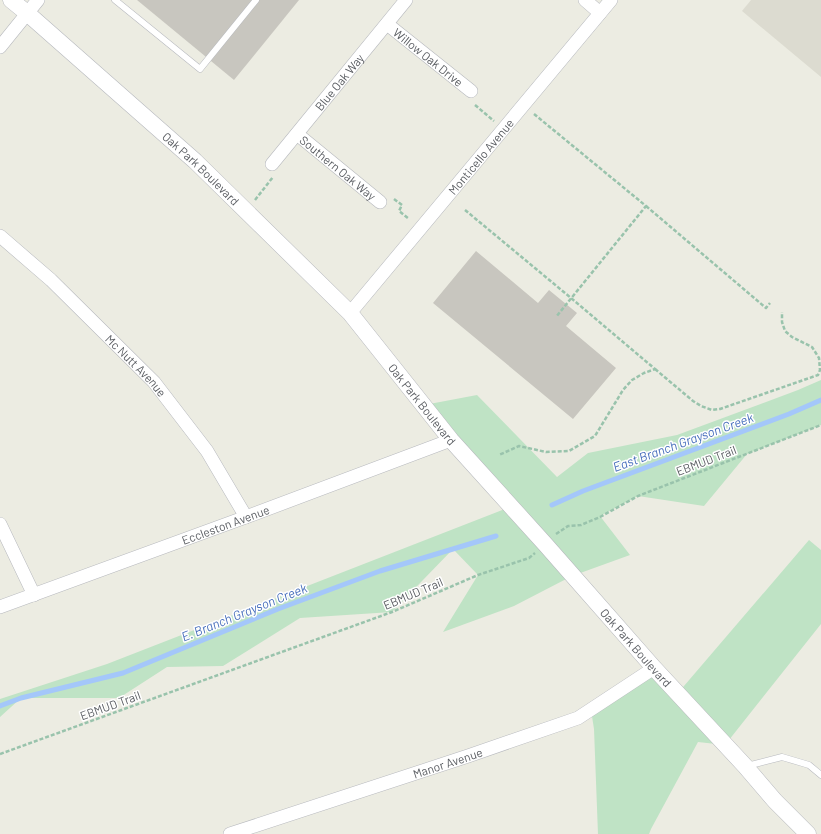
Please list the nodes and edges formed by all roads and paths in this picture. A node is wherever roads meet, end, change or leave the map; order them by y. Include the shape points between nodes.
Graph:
1 (11, 0) edge
2 (38, 0) edge
3 (114, 0) edge
4 (256, 0) edge
5 (406, 0) edge
6 (585, 0) edge
7 (611, 0) edge
8 (27, 13) junction
9 (600, 13) junction
10 (386, 24) junction
11 (0, 47) edge
12 (471, 91) joint
13 (523, 105) junction
14 (503, 129) junction
15 (297, 134) junction
16 (272, 164) joint
17 (380, 202) joint
18 (646, 206) junction
19 (244, 210) junction
20 (464, 210) dead end
21 (420, 228) junction
22 (0, 236) edge
23 (571, 298) junction
24 (770, 303) dead end
25 (782, 312) dead end
26 (350, 313) junction
27 (556, 318) dead end
28 (655, 369) junction
29 (821, 426) edge
30 (451, 440) junction
31 (499, 455) dead end
32 (246, 517) junction
33 (0, 524) edge
34 (545, 544) junction
35 (34, 595) junction
36 (0, 607) edge
37 (654, 668) junction
38 (0, 754) edge
39 (745, 766) junction
40 (821, 775) edge
41 (230, 834) edge
42 (808, 834) edge

1 - 8 street, Oak Park Boulevard
2 - 8 street
3 - 4 lane via 200,69
5 - 10 street, Blue Oak Way
6 - 9 street
7 - 9 street, Monticello Avenue
8 - 11 street
8 - 19 street, Oak Park Boulevard via 195,161
9 - 13 street, Monticello Avenue
10 - 12 street, Willow Oak Drive
10 - 15 street, Blue Oak Way
12 - 14 path via 469,100
13 - 14 street, Monticello Avenue
13 - 18 path
14 - 21 street, Monticello Avenue
15 - 16 street, Blue Oak Way
15 - 17 street, Southern Oak Way
16 - 19 path via 278,171
17 - 21 path via 392,197 402,205 398,210
18 - 23 path
18 - 24 path via 766,308
19 - 26 street, Oak Park Boulevard
20 - 23 path
21 - 26 street, Monticello Avenue
22 - 32 street, Mc Nutt Avenue via 51,280 154,382 207,451
23 - 27 path
23 - 28 path
25 - 28 path via 784,331 812,347 819,358 818,375 712,410 693,401
26 - 30 street, Oak Park Boulevard
28 - 31 path via 632,380 595,436 569,451 546,452 519,446
29 - 34 path, EBMUD Trail via 638,496 600,517 581,525 568,526
30 - 32 street, Eccleston Avenue
30 - 34 street, Oak Park Boulevard
32 - 35 street, Eccleston Avenue
33 - 35 street
34 - 37 street, Oak Park Boulevard
34 - 38 path, EBMUD Trail via 529,558 478,575 392,612
35 - 36 street, Eccleston Avenue
37 - 39 street, Oak Park Boulevard
37 - 41 street, Manor Avenue via 578,718
39 - 40 lane via 782,757 809,765
39 - 42 street, Oak Park Boulevard

